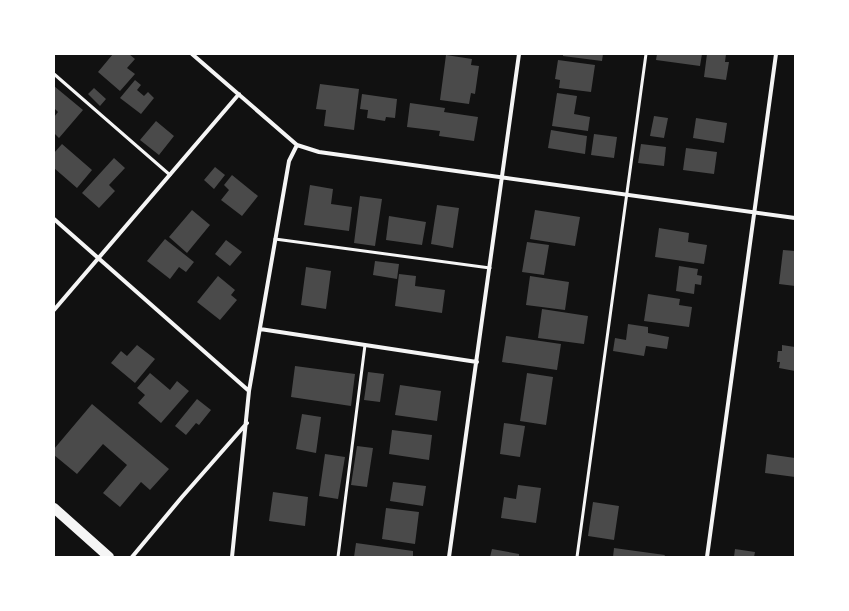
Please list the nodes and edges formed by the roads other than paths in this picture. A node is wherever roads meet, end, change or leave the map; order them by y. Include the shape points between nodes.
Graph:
1 (192, 54) edge
2 (519, 54) edge
3 (646, 54) edge
4 (776, 54) edge
5 (54, 74) edge
6 (239, 94) junction
7 (297, 145) junction
8 (170, 175) junction
9 (502, 178) junction
10 (627, 195) junction
11 (755, 212) junction
12 (795, 218) edge
13 (54, 219) edge
14 (275, 239) junction
15 (99, 257) junction
16 (490, 268) junction
17 (54, 310) edge
18 (260, 329) junction
19 (365, 345) junction
20 (476, 362) junction
21 (249, 390) junction
22 (247, 423) junction
23 (54, 508) edge
24 (109, 557) edge
25 (132, 557) edge
26 (232, 557) edge
27 (338, 557) edge
28 (449, 557) edge
29 (577, 557) edge
30 (707, 557) edge

1 - 6 street
2 - 9 street
3 - 10 lane
4 - 11 street
5 - 8 lane
6 - 7 street
6 - 8 street
7 - 9 street via 319,152
7 - 14 street via 289,161
8 - 15 street
9 - 10 street
9 - 16 street
10 - 11 street
10 - 29 lane
11 - 12 street
11 - 30 street
13 - 15 street
14 - 16 lane
14 - 18 street
15 - 17 street
15 - 21 street
16 - 20 street
18 - 19 street
18 - 21 street
19 - 20 street
19 - 27 lane
20 - 28 street
21 - 22 street
22 - 25 street
22 - 26 street
23 - 24 main road

